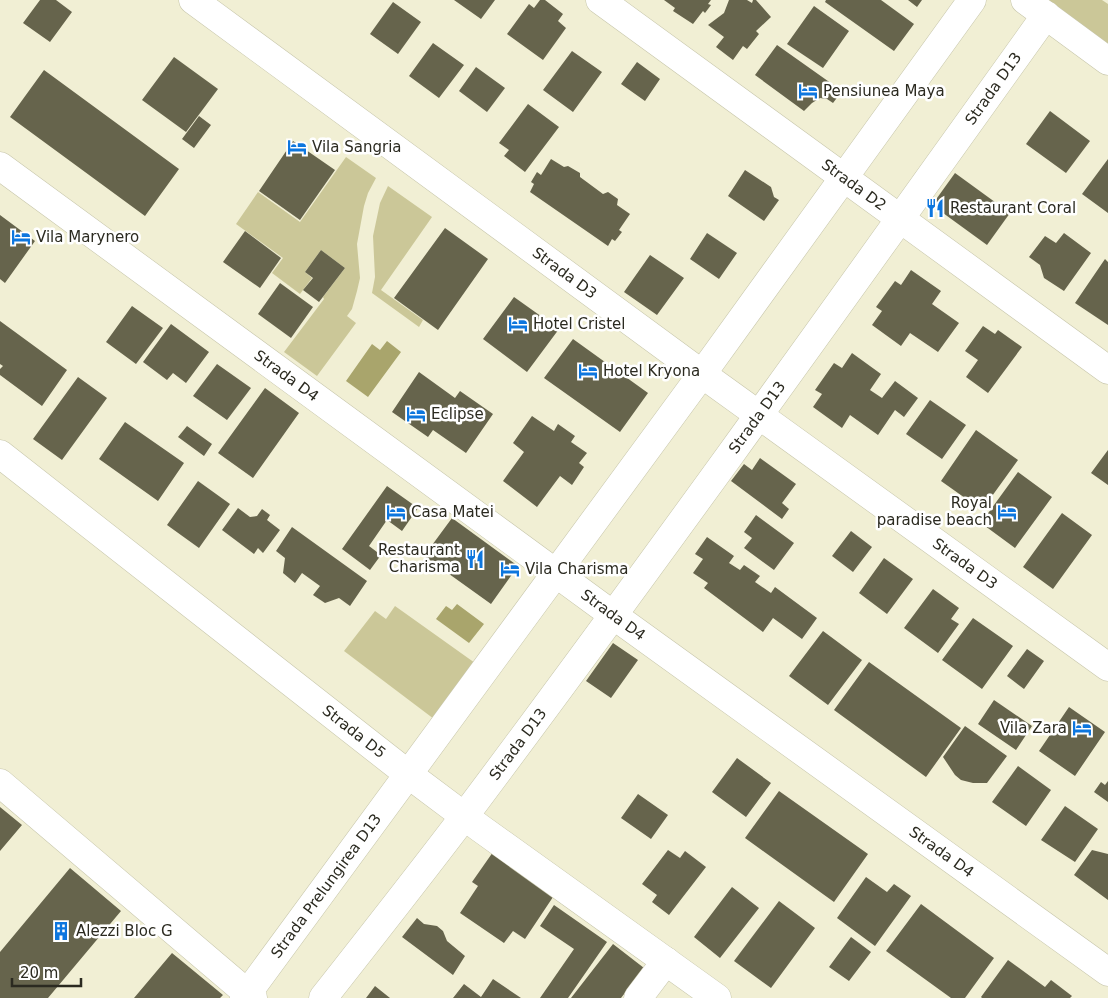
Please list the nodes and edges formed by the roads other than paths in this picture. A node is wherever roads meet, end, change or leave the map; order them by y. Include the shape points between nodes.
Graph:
1 (194, 0) edge
2 (600, 0) edge
3 (972, 0) edge
4 (1036, 8) edge
5 (1108, 61) edge
6 (0, 166) edge
7 (844, 178) junction
8 (900, 219) junction
9 (1108, 370) edge
10 (702, 374) junction
11 (758, 415) junction
12 (0, 454) edge
13 (556, 574) junction
14 (613, 615) junction
15 (1108, 667) edge
16 (408, 774) junction
17 (0, 782) edge
18 (464, 816) junction
19 (666, 961) junction
20 (1108, 972) edge
21 (248, 996) edge
22 (323, 998) edge
23 (638, 998) edge
24 (717, 998) edge

1 - 10 street, Strada D3
2 - 7 street, Strada D2
3 - 7 street
4 - 5 street
4 - 8 street, Strada D13
6 - 13 street, Strada D4
7 - 8 street, Strada D2
7 - 10 street
8 - 9 street, Strada D2
8 - 11 street, Strada D13
10 - 11 street, Strada D3
10 - 13 street
11 - 14 street, Strada D13
11 - 15 street, Strada D3
12 - 16 street, Strada D5
13 - 14 street, Strada D4
13 - 16 street
14 - 18 street, Strada D13
14 - 20 street, Strada D4
16 - 18 street, Strada D5
16 - 21 street, Strada Prelungirea D13
17 - 21 street
18 - 19 street, Strada D5
18 - 22 street
19 - 23 street
19 - 24 street, Strada D5

